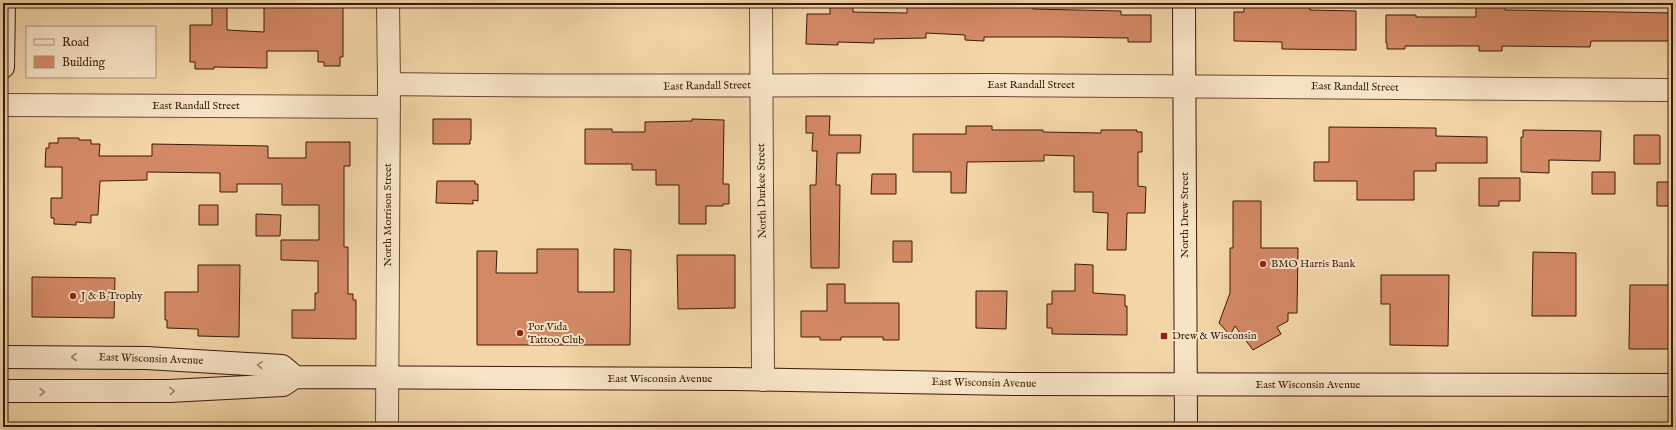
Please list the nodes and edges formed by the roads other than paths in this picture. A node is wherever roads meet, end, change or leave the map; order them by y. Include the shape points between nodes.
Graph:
1 (4, 3) edge
2 (388, 3) edge
3 (761, 3) edge
4 (1184, 3) edge
5 (3, 66) edge
6 (389, 84) junction
7 (761, 85) junction
8 (1184, 85) junction
9 (1673, 90) edge
10 (3, 105) edge
11 (389, 107) junction
12 (3, 357) edge
13 (295, 377) junction
14 (388, 377) junction
15 (763, 380) junction
16 (1186, 384) junction
17 (1673, 386) edge
18 (3, 391) edge
19 (387, 427) edge
20 (1186, 427) edge

1 - 5 street
2 - 6 street, North Morrison Street
3 - 7 street, North Durkee Street
4 - 8 street, North Drew Street
6 - 7 street, East Randall Street via 620,87
6 - 11 street, North Morrison Street
7 - 8 street, East Randall Street
7 - 15 street, North Durkee Street
8 - 9 street, East Randall Street
8 - 16 street, North Drew Street
10 - 11 street, East Randall Street
11 - 14 street, North Morrison Street
13 -> 12 street, East Wisconsin Avenue via 282,366 146,358
13 - 14 street, East Wisconsin Avenue
18 -> 13 street, East Wisconsin Avenue via 169,391 283,386
14 - 15 street, East Wisconsin Avenue
14 - 19 street, North Morrison Street
15 - 16 street, East Wisconsin Avenue
16 - 17 street, East Wisconsin Avenue
16 - 20 street, North Drew Street

